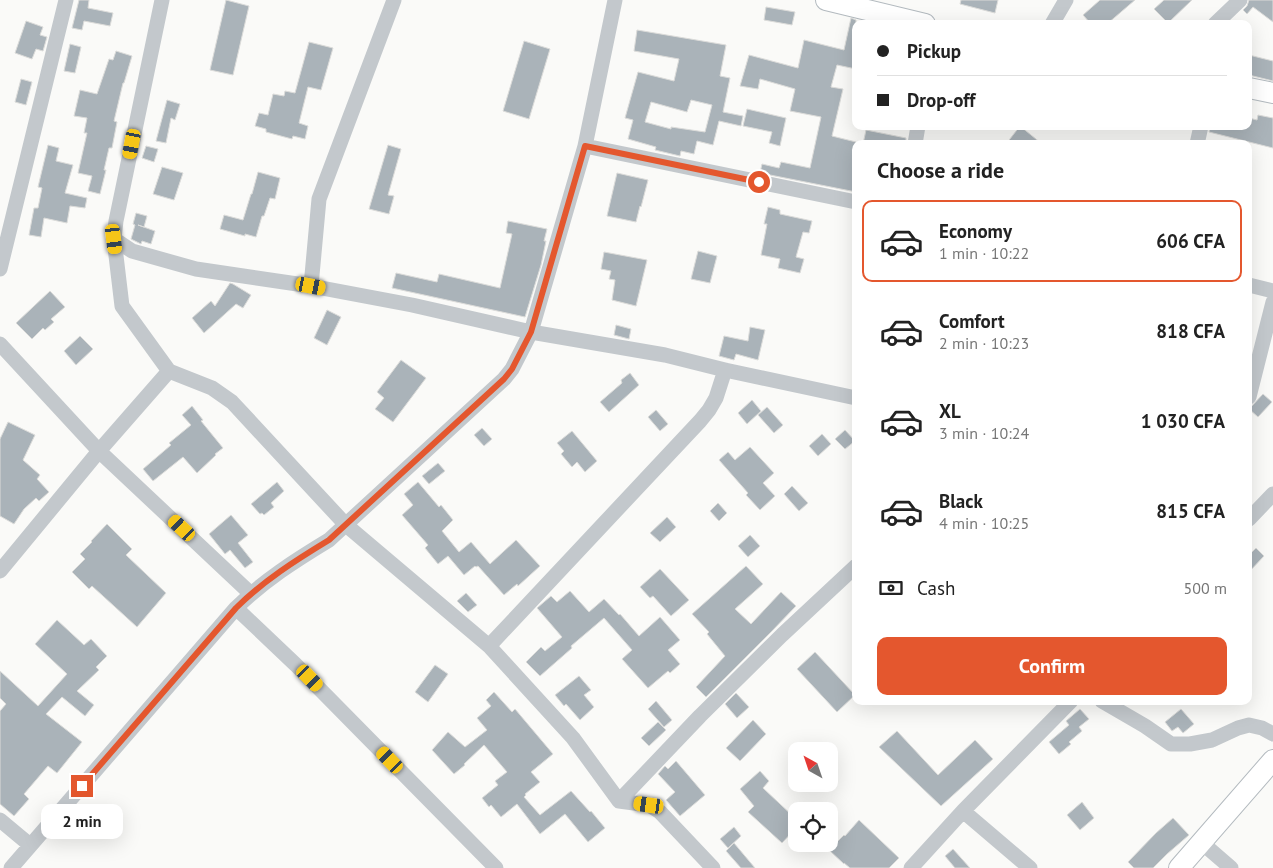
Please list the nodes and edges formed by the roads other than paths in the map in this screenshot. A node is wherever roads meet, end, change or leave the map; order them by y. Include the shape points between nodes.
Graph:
1 (66, 0) edge
2 (162, 0) edge
3 (394, 0) edge
4 (615, 0) edge
5 (826, 0) edge
6 (1066, 0) edge
7 (1240, 0) edge
8 (881, 6) edge
9 (915, 20) edge
10 (1054, 20) edge
11 (1219, 20) edge
12 (1252, 89) edge
13 (1273, 93) edge
14 (585, 146) junction
15 (852, 201) edge
16 (114, 239) junction
17 (0, 269) edge
18 (311, 286) junction
19 (1252, 286) edge
20 (1273, 291) edge
21 (1273, 302) edge
22 (531, 332) junction
23 (0, 344) edge
24 (725, 370) junction
25 (169, 371) junction
26 (1252, 385) edge
27 (852, 397) edge
28 (99, 451) junction
29 (1273, 494) edge
30 (1252, 516) edge
31 (346, 525) junction
32 (852, 570) edge
33 (0, 571) edge
34 (250, 593) junction
35 (236, 608) junction
36 (489, 646) junction
37 (1067, 705) edge
38 (1109, 705) edge
39 (1273, 734) edge
40 (1273, 760) edge
41 (619, 801) junction
42 (964, 811) junction
43 (0, 820) edge
44 (1201, 842) junction
45 (30, 845) junction
46 (11, 868) edge
47 (496, 868) edge
48 (713, 868) edge
49 (911, 868) edge
50 (1030, 868) edge
51 (1179, 868) edge
52 (1231, 868) edge

1 - 17 street
2 - 16 street
3 - 18 street via 319,199
4 - 14 street
5 - 8 street
6 - 10 street
7 - 11 street
8 - 9 street
12 - 13 street
14 - 15 street
14 - 22 street
16 - 18 street via 132,251 196,269
16 - 25 street via 122,306
18 - 22 street
19 - 20 street
21 - 26 street
22 - 24 street via 665,355
22 - 31 street via 504,379
23 - 28 street
24 - 27 street
24 - 36 street via 716,398 700,421
25 - 28 street
25 - 31 street via 212,388 232,402
28 - 33 street
28 - 34 street
29 - 30 street
31 - 34 street
31 - 36 street
32 - 41 street via 700,716
34 - 35 street
35 - 45 street
35 - 47 street
36 - 41 street via 573,738
37 - 42 street
38 - 39 street via 1171,744 1212,740 1250,725
40 - 44 street
41 - 48 street via 649,805 660,812
42 - 49 street
42 - 50 street
43 - 45 street
44 - 51 street
44 - 52 street
45 - 46 street

